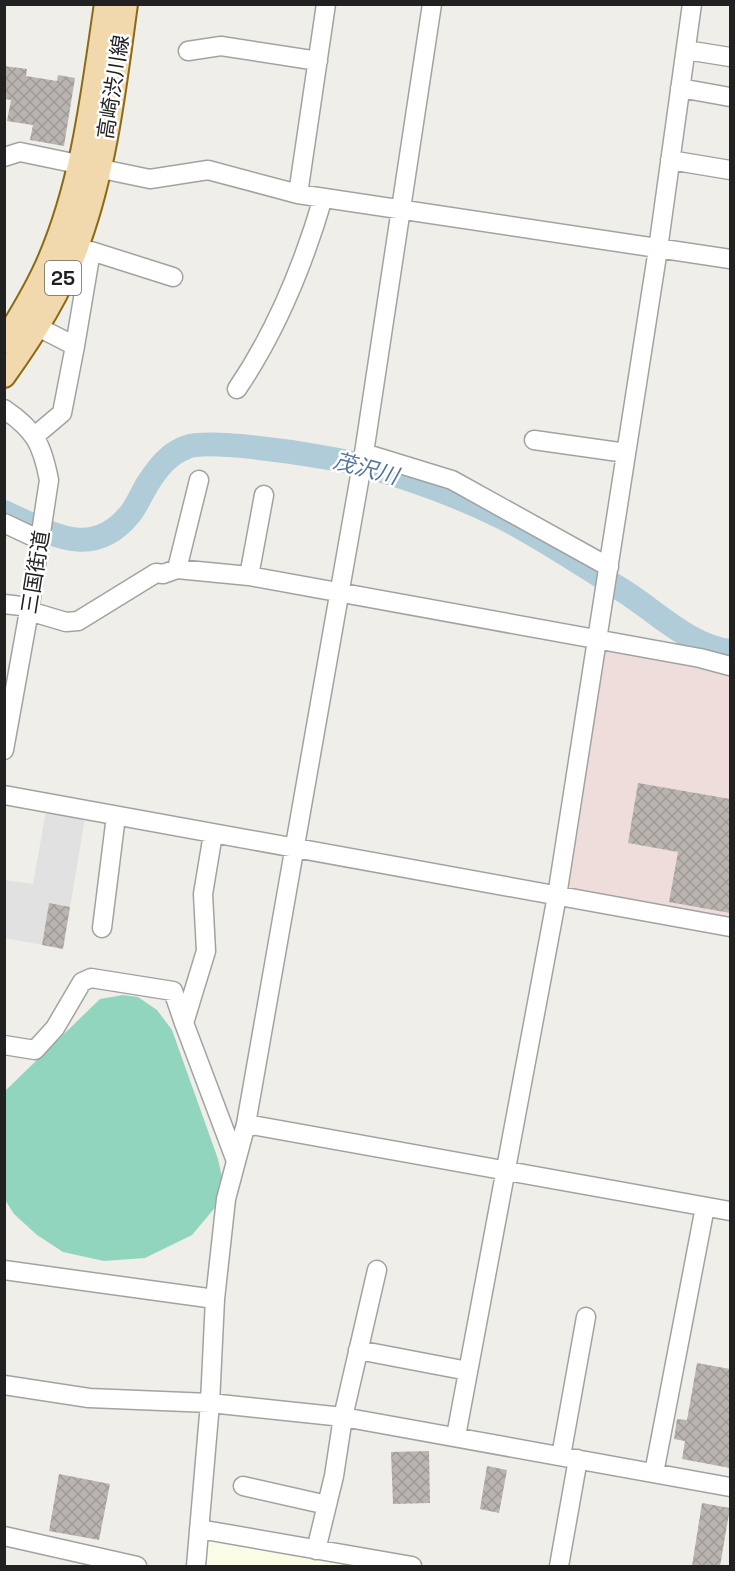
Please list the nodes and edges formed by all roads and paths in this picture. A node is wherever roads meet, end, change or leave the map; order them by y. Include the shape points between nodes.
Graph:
1 (106, 4) edge
2 (126, 4) edge
3 (326, 4) edge
4 (432, 4) edge
5 (692, 4) edge
6 (686, 50) junction
7 (188, 51) dead end
8 (730, 57) edge
9 (318, 61) junction
10 (680, 88) junction
11 (730, 97) edge
12 (4, 157) edge
13 (670, 160) junction
14 (89, 166) junction
15 (730, 170) edge
16 (298, 194) junction
17 (323, 198) junction
18 (401, 210) junction
19 (658, 249) junction
20 (730, 259) edge
21 (173, 277) dead end
22 (36, 326) junction
23 (4, 342) edge
24 (75, 346) junction
25 (4, 376) edge
26 (237, 389) dead end
27 (4, 409) edge
28 (36, 435) junction
29 (534, 440) dead end
30 (626, 453) junction
31 (363, 454) junction
32 (199, 480) dead end
33 (264, 495) dead end
34 (4, 523) edge
35 (40, 540) junction
36 (609, 567) junction
37 (177, 569) junction
38 (249, 576) junction
39 (340, 592) junction
40 (4, 604) edge
41 (30, 609) junction
42 (598, 639) junction
43 (730, 666) edge
44 (4, 750) edge
45 (4, 795) edge
46 (116, 816) junction
47 (213, 834) junction
48 (294, 849) junction
49 (557, 896) junction
50 (730, 927) edge
51 (102, 928) dead end
52 (184, 1023) junction
53 (4, 1045) edge
54 (246, 1125) junction
55 (236, 1161) junction
56 (504, 1171) junction
57 (705, 1207) junction
58 (730, 1211) edge
59 (4, 1270) edge
60 (377, 1270) dead end
61 (215, 1299) junction
62 (586, 1317) dead end
63 (358, 1350) junction
64 (468, 1371) junction
65 (4, 1385) edge
66 (210, 1403) junction
67 (343, 1417) junction
68 (456, 1436) junction
69 (570, 1458) junction
70 (654, 1473) junction
71 (243, 1486) dead end
72 (730, 1487) edge
73 (327, 1505) junction
74 (199, 1529) junction
75 (4, 1536) edge
76 (316, 1550) junction
77 (137, 1566) edge
78 (196, 1566) edge
79 (412, 1566) edge
80 (559, 1566) edge

1 - 14 main road, 高崎渋川線 / 25
2 - 14 main road, 高崎渋川線 / 25
3 - 9 street
4 - 18 street
5 - 6 street
6 - 8 street
6 - 10 street
7 - 9 street via 221,46
9 - 16 street
10 - 11 street
10 - 13 street
12 - 14 street via 21,152
13 - 15 street
13 - 19 street
14 - 16 street via 150,179 208,170
14 - 22 main road, 25 via 80,241
14 - 23 main road, 25 via 51,257
16 - 17 street
17 - 18 street
17 - 26 street via 286,303
18 - 19 street
18 - 31 street
19 - 20 street
19 - 30 street
21 - 24 street via 91,251
22 - 24 street
22 - 25 main road, 25
24 - 28 street via 62,413
27 - 28 street
28 - 35 street, 三国街道 via 49,480
29 - 30 street
30 - 36 street
31 - 36 street via 452,480
31 - 39 street
32 - 37 street
33 - 38 street
34 - 35 street
35 - 41 street, 三国街道
36 - 42 street
37 - 38 street
37 - 41 street via 147,577 78,621 66,622
38 - 39 street
39 - 42 street
39 - 48 street
40 - 41 street
41 - 44 street, 三国街道
42 - 43 street
42 - 49 street
45 - 46 street
46 - 47 street
46 - 51 street
47 - 48 street
47 - 52 street via 204,894 206,951
48 - 49 street
48 - 54 street
49 - 50 street
49 - 56 street
52 - 53 street via 173,991 91,978 82,982 55,1028 35,1050
52 - 55 street
54 - 55 street
54 - 56 street
55 - 61 street via 226,1199
56 - 57 street
56 - 64 street
57 - 58 street
57 - 70 street
59 - 61 street
60 - 63 street
61 - 66 street
62 - 69 street
63 - 64 street
63 - 67 street
64 - 68 street
65 - 66 street via 89,1398
66 - 67 street
66 - 74 street
67 - 68 street
67 - 73 street
68 - 69 street
69 - 70 street
69 - 80 street
70 - 72 street
71 - 73 street
73 - 76 street
74 - 76 street
74 - 78 street
75 - 77 street
76 - 79 street

